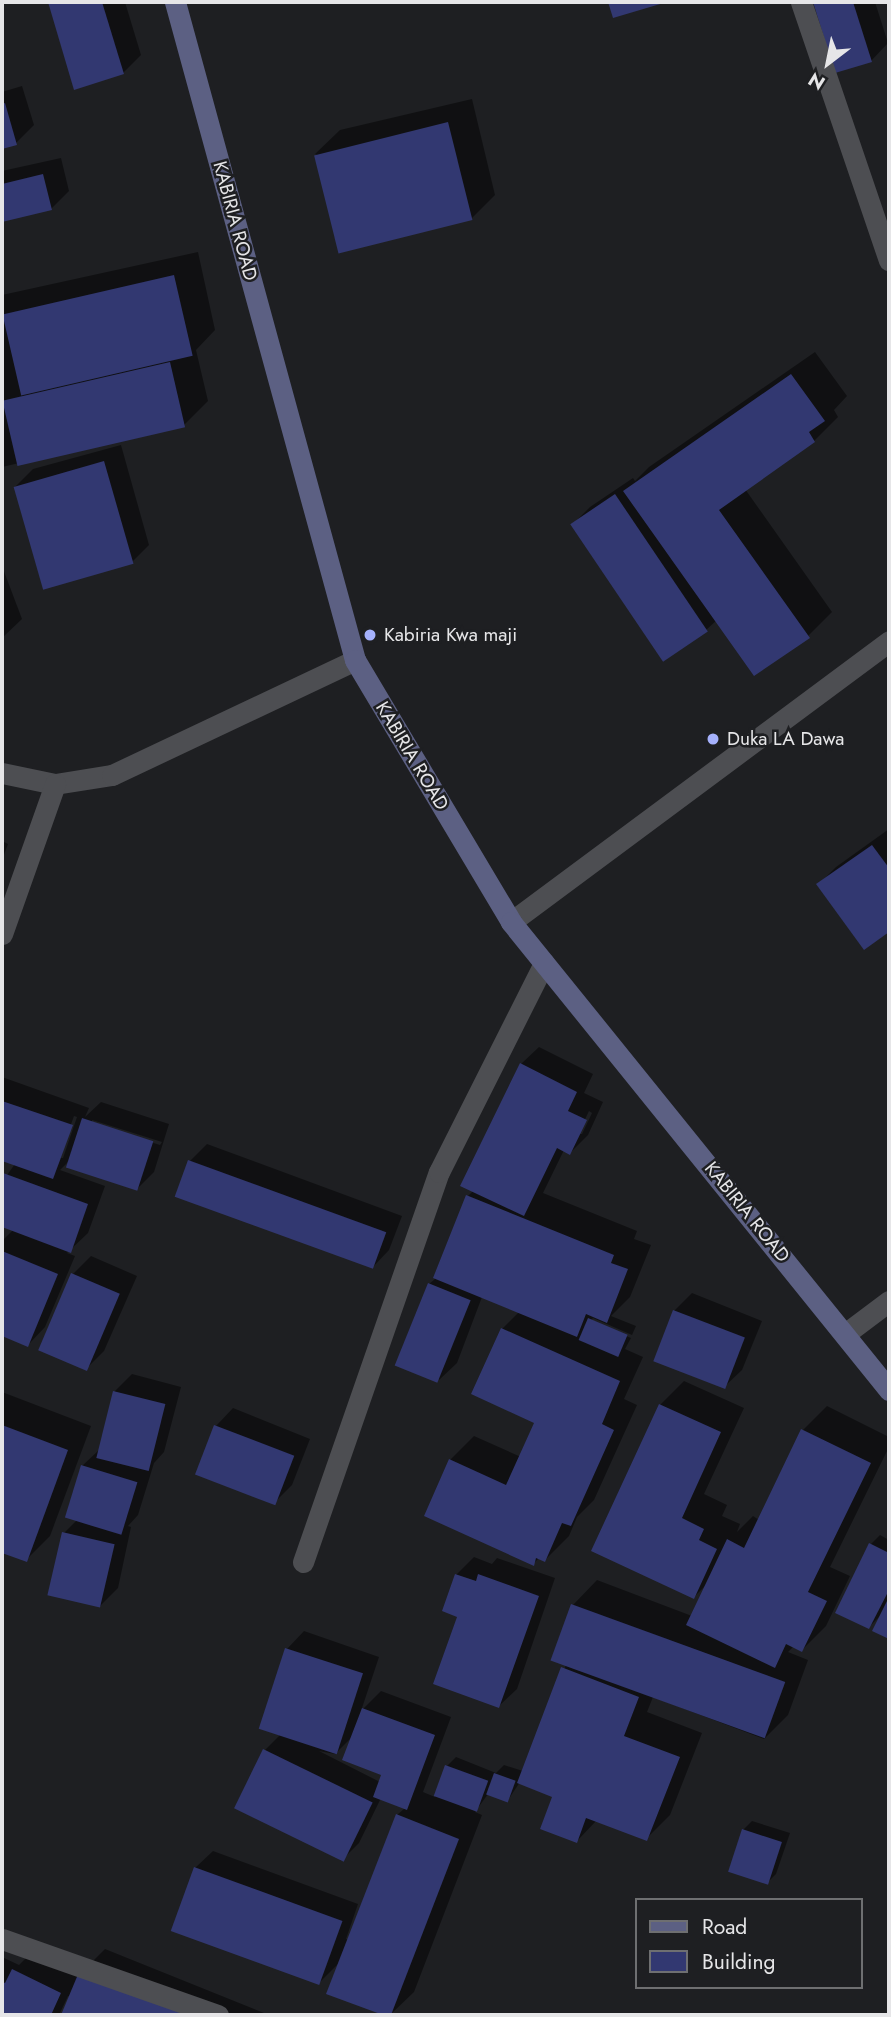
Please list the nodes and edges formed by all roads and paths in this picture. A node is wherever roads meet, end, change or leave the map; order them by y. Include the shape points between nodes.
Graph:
1 (175, 2) edge
2 (801, 2) edge
3 (889, 260) edge
4 (889, 641) edge
5 (355, 660) junction
6 (2, 773) edge
7 (55, 784) junction
8 (511, 922) junction
9 (2, 934) edge
10 (544, 963) junction
11 (889, 1301) edge
12 (845, 1334) junction
13 (889, 1390) edge
14 (303, 1562) dead end
15 (2, 1939) edge
16 (218, 2015) edge

1 - 5 main road, KABIRIA ROAD
2 - 3 street
4 - 8 street
5 - 7 street via 112,775
5 - 8 main road, KABIRIA ROAD
6 - 7 street
7 - 9 street
8 - 10 main road, KABIRIA ROAD
10 - 12 main road, KABIRIA ROAD
10 - 14 street via 439,1172
11 - 12 street
12 - 13 main road, KABIRIA ROAD
15 - 16 street

